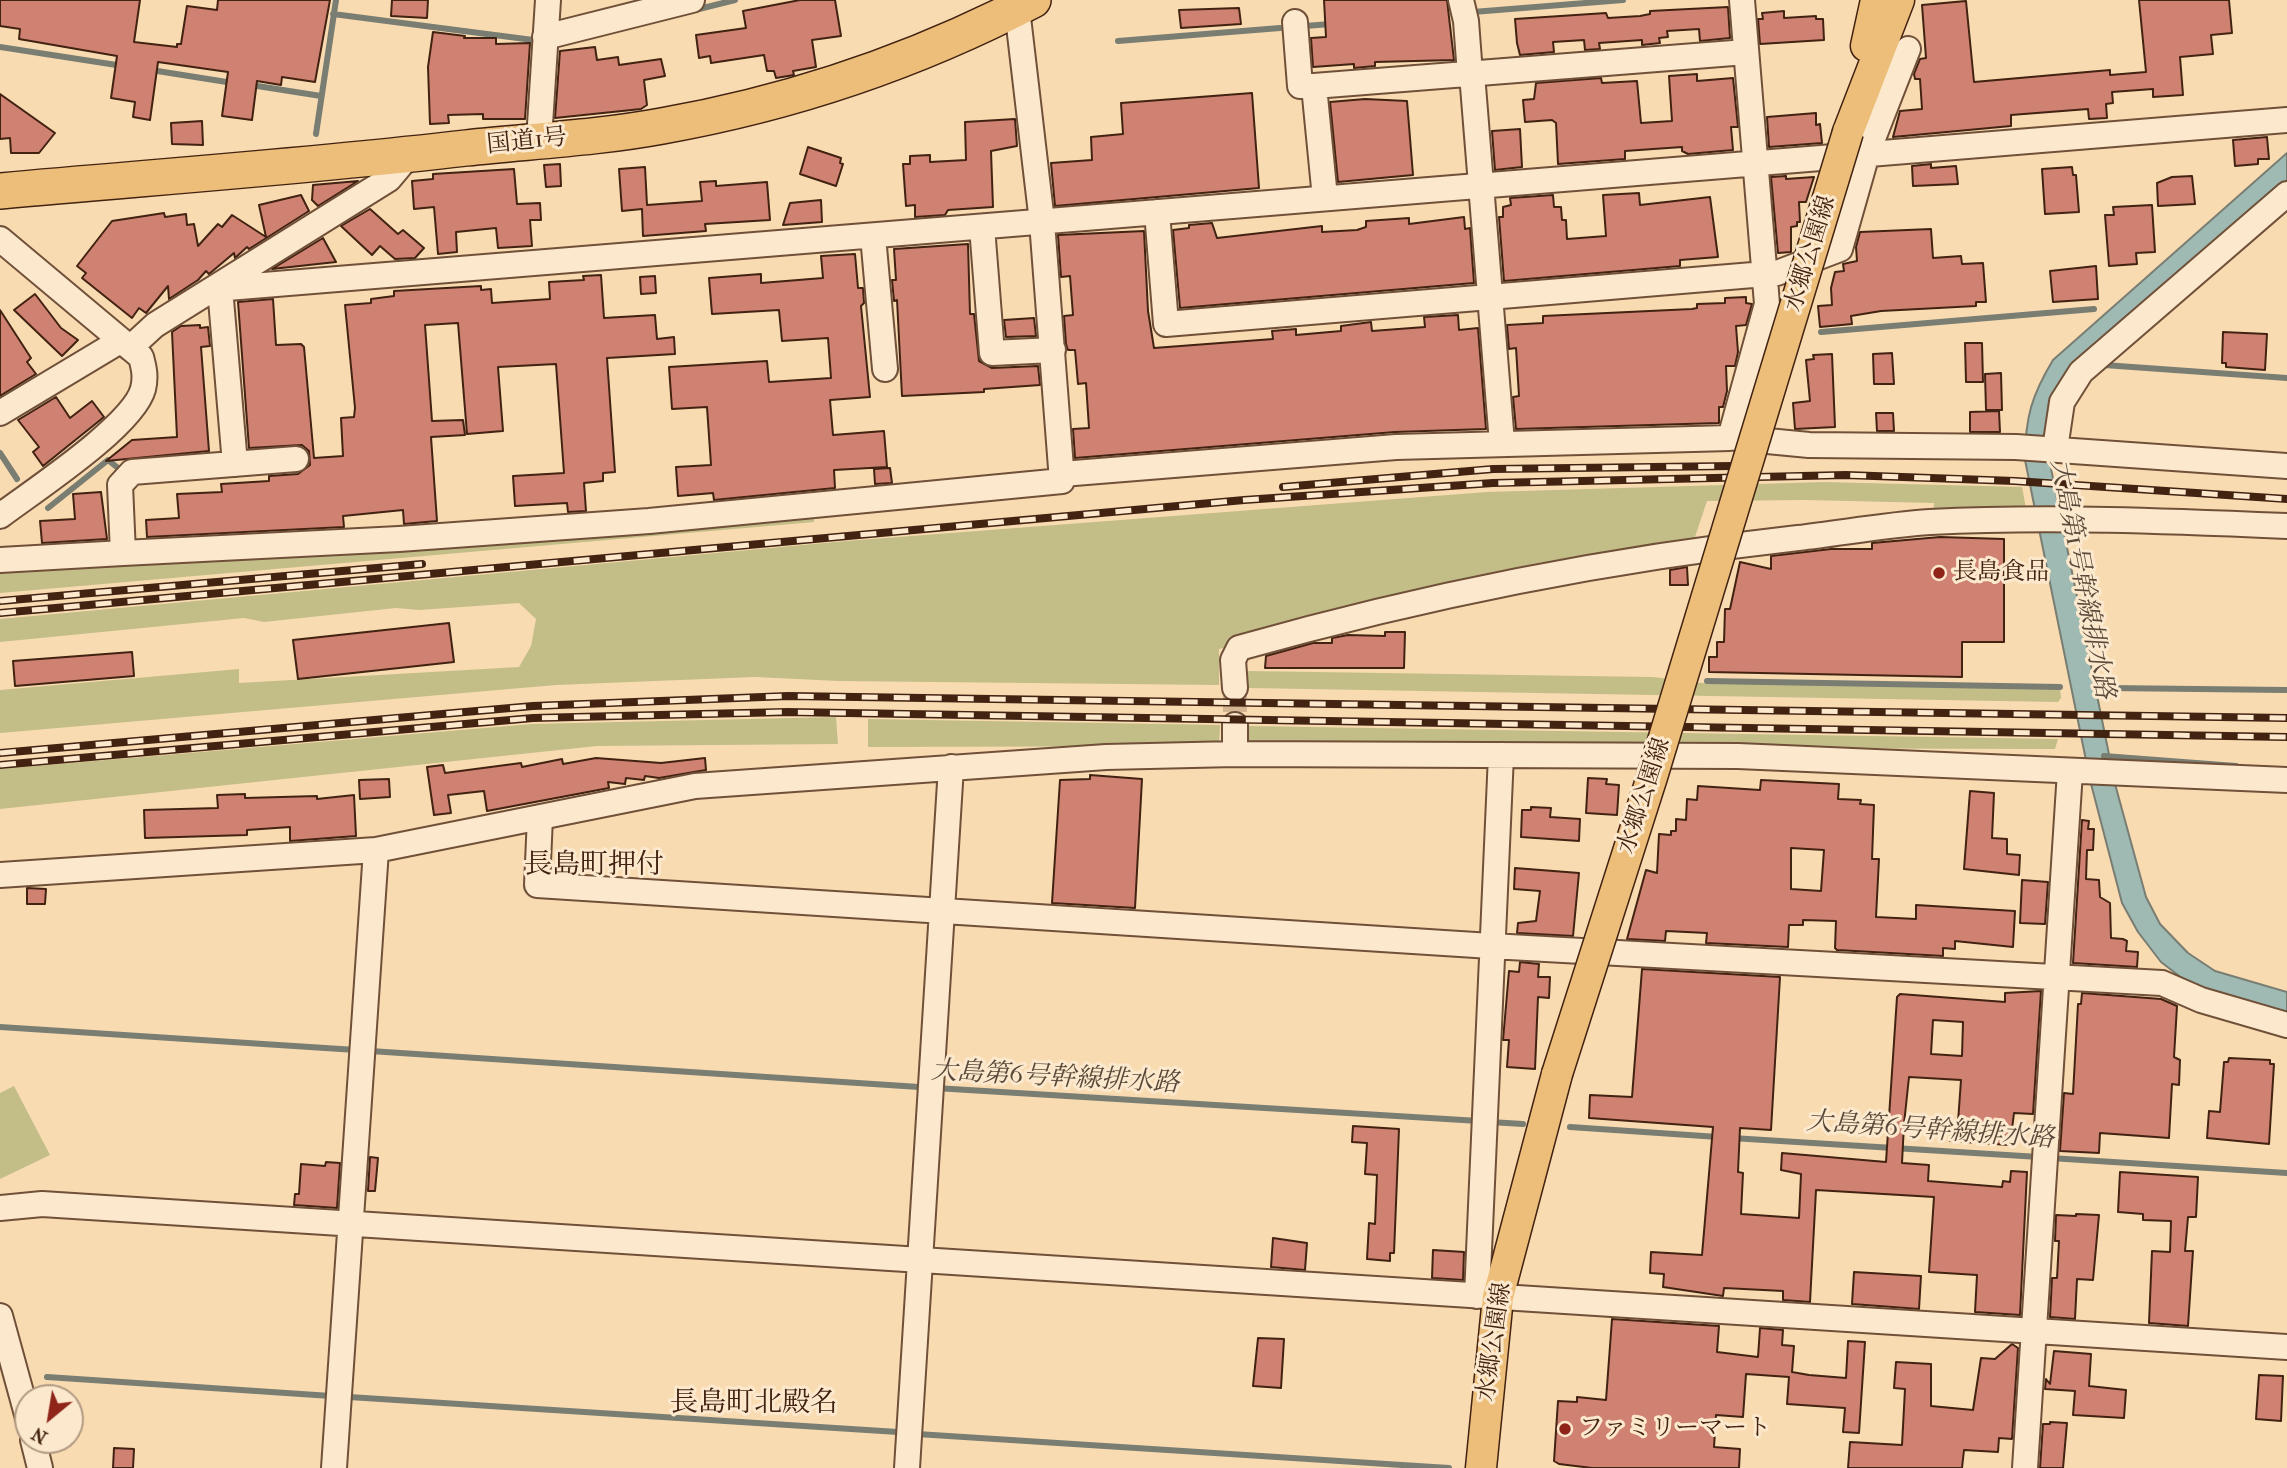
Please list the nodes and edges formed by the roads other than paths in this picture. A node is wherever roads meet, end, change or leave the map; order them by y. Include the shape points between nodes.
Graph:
1 (548, 0) edge
2 (692, 0) edge
3 (1461, 0) edge
4 (1742, 0) edge
5 (1876, 0) edge
6 (1899, 0) edge
7 (1023, 2) edge
8 (1294, 22) dead end
9 (545, 37) junction
10 (1908, 49) dead end
11 (1746, 52) junction
12 (1471, 74) junction
13 (1314, 86) junction
14 (2287, 120) edge
15 (538, 140) junction
16 (1858, 143) junction
17 (410, 154) junction
18 (1755, 163) junction
19 (1482, 186) junction
20 (0, 191) edge
21 (1325, 198) junction
22 (2284, 198) edge
23 (1157, 212) junction
24 (1042, 222) junction
25 (982, 227) junction
26 (873, 236) junction
27 (0, 239) edge
28 (1764, 275) junction
29 (218, 288) junction
30 (1490, 299) junction
31 (125, 345) junction
32 (1053, 351) junction
33 (884, 369) dead end
34 (0, 413) edge
35 (1730, 438) junction
36 (1502, 443) junction
37 (2052, 449) junction
38 (296, 459) dead end
39 (235, 464) junction
40 (2287, 466) edge
41 (1062, 474) junction
42 (0, 516) edge
43 (2287, 526) edge
44 (123, 553) junction
45 (0, 560) edge
46 (1235, 688) tunnel mouth
47 (1235, 725) tunnel mouth
48 (1235, 754) junction
49 (1501, 755) junction
50 (951, 767) junction
51 (2077, 771) junction
52 (2287, 780) edge
53 (540, 817) junction
54 (376, 850) junction
55 (0, 874) edge
56 (942, 911) junction
57 (1492, 946) junction
58 (2056, 976) junction
59 (2287, 1025) edge
60 (0, 1208) edge
61 (349, 1224) junction
62 (912, 1261) junction
63 (1487, 1297) junction
64 (0, 1316) edge
65 (2032, 1329) junction
66 (2287, 1347) edge
67 (19, 1384) edge
68 (334, 1468) edge
69 (908, 1468) edge
70 (1481, 1468) edge
71 (2025, 1468) edge

1 - 9 street
2 - 9 street
3 - 12 street
4 - 11 street
5 - 16 main road, 水郷公園線
6 - 16 main road, 水郷公園線
7 - 15 highway, 国道1号 via 908,58 753,107 661,126
7 - 24 street
8 - 13 street via 1300,86
9 - 15 street
10 - 16 street
11 - 12 street
11 - 18 street
12 - 13 street
12 - 19 street
13 - 21 street
14 - 16 street
15 - 17 highway, 国道1号
16 - 18 street
16 - 28 street via 1840,249
16 - 63 main road, 水郷公園線, bridge
17 - 20 highway, 国道1号
17 - 29 street via 389,179
18 - 19 street
18 - 28 street
19 - 21 street
19 - 30 street
21 - 23 street
22 - 37 street via 2081,372 2062,402
23 - 24 street
23 - 30 street via 1166,324
24 - 25 street
24 - 32 street
25 - 26 street
25 - 32 street via 992,353
26 - 29 street
26 - 33 street
27 - 31 street
28 - 30 street
28 - 35 street via 1767,303
29 - 31 street
29 - 39 street
30 - 36 street
31 - 34 street
31 - 42 street via 141,357 146,372 143,390 126,418
32 - 41 street
35 - 36 street
35 - 37 street
36 - 41 street
37 - 40 street
38 - 39 street
39 - 44 street via 132,472 120,485
41 - 44 street via 1062,481 649,521
43 - 46 street via 2064,518 1931,522 1683,551 1524,577 1239,648 1233,660
44 - 45 street
47 - 48 street
48 - 49 street
48 - 50 street
49 - 51 street via 1738,756
49 - 57 street
50 - 53 street via 695,786
50 - 56 street
51 - 52 street
51 - 58 street
53 - 54 street
53 - 56 street via 537,885
54 - 55 street
54 - 61 street
56 - 57 street
56 - 62 street
57 - 58 street
57 - 63 street via 1484,1122
58 - 59 street via 2161,983
58 - 65 street
60 - 61 street via 42,1204
61 - 62 street
61 - 68 street
62 - 63 street
62 - 69 street
63 - 65 street
63 - 70 main road, 水郷公園線
64 - 67 street
65 - 66 street
65 - 71 street

